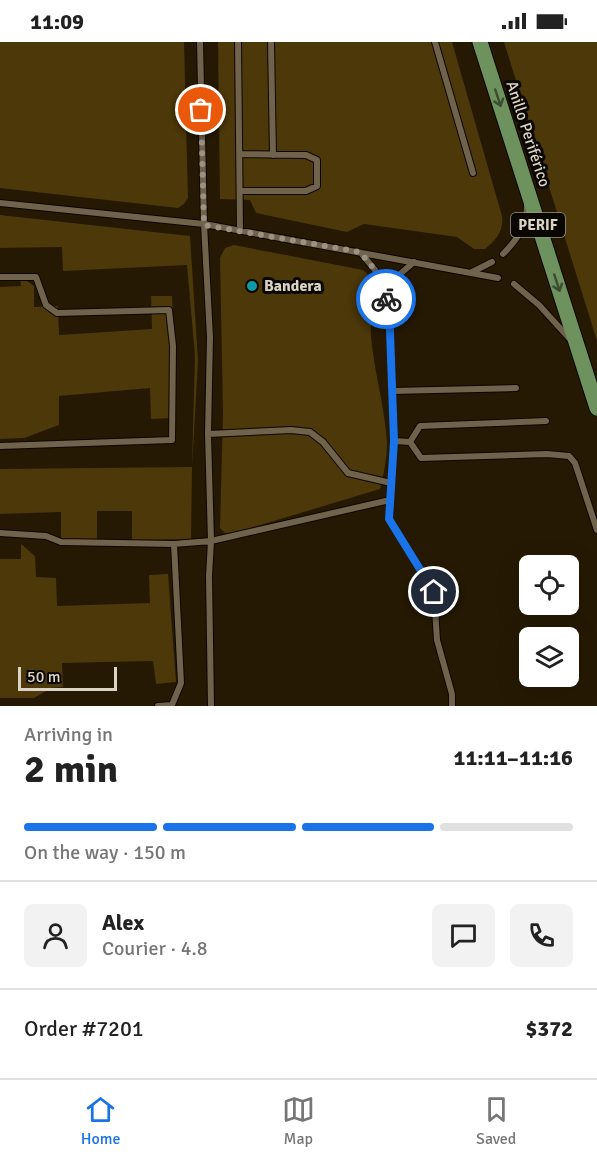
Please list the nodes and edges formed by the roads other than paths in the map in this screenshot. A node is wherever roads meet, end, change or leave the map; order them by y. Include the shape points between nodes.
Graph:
1 (200, 42) edge
2 (238, 42) edge
3 (272, 42) edge
4 (435, 42) edge
5 (480, 42) edge
6 (240, 154) junction
7 (273, 155) junction
8 (473, 173) dead end
9 (240, 191) junction
10 (528, 193) junction
11 (0, 203) edge
12 (204, 225) junction
13 (240, 230) junction
14 (360, 252) junction
15 (503, 255) dead end
16 (414, 262) junction
17 (492, 262) dead end
18 (471, 272) junction
19 (0, 277) edge
20 (498, 278) dead end
21 (514, 284) dead end
22 (389, 304) junction
23 (579, 351) junction
24 (516, 388) dead end
25 (392, 391) junction
26 (597, 408) edge
27 (546, 421) dead end
28 (208, 434) junction
29 (394, 441) junction
30 (410, 442) junction
31 (0, 446) edge
32 (391, 483) junction
33 (390, 500) junction
34 (597, 530) edge
35 (0, 533) edge
36 (211, 541) junction
37 (174, 544) junction
38 (158, 706) edge
39 (173, 706) edge
40 (211, 706) edge
41 (452, 706) edge

1 - 12 lane
2 - 6 lane
3 - 7 lane
4 - 8 lane
5 -> 10 main road, Anillo Periférico / PERIF
6 - 7 lane
6 - 9 lane
7 - 9 lane via 306,154 317,160 317,186 306,191
9 - 13 lane
10 - 15 lane via 523,229
10 -> 23 main road, Anillo Periférico / PERIF
11 - 12 lane
12 - 13 lane
12 - 28 lane via 210,337
13 - 14 lane
14 - 16 lane
14 - 22 lane via 375,270
16 - 18 lane
16 - 22 lane via 400,274
17 - 18 lane
18 - 20 lane
19 - 31 lane via 36,277 46,305 57,313 169,310 173,346 172,440
21 - 23 lane via 539,305
22 - 25 lane
23 - 26 main road, Anillo Periférico / PERIF
24 - 25 lane
25 - 29 lane
27 - 30 lane via 420,426
28 - 32 lane via 309,432 348,473
28 - 36 lane
29 - 30 lane
29 - 32 lane
30 - 34 lane via 421,458 569,456 575,463
32 - 33 lane
33 - 36 lane
33 - 41 lane via 389,519 434,592 437,640
35 - 37 lane via 46,536 62,542
36 - 37 lane
36 - 40 lane
37 - 39 lane via 182,683
38 - 39 lane

